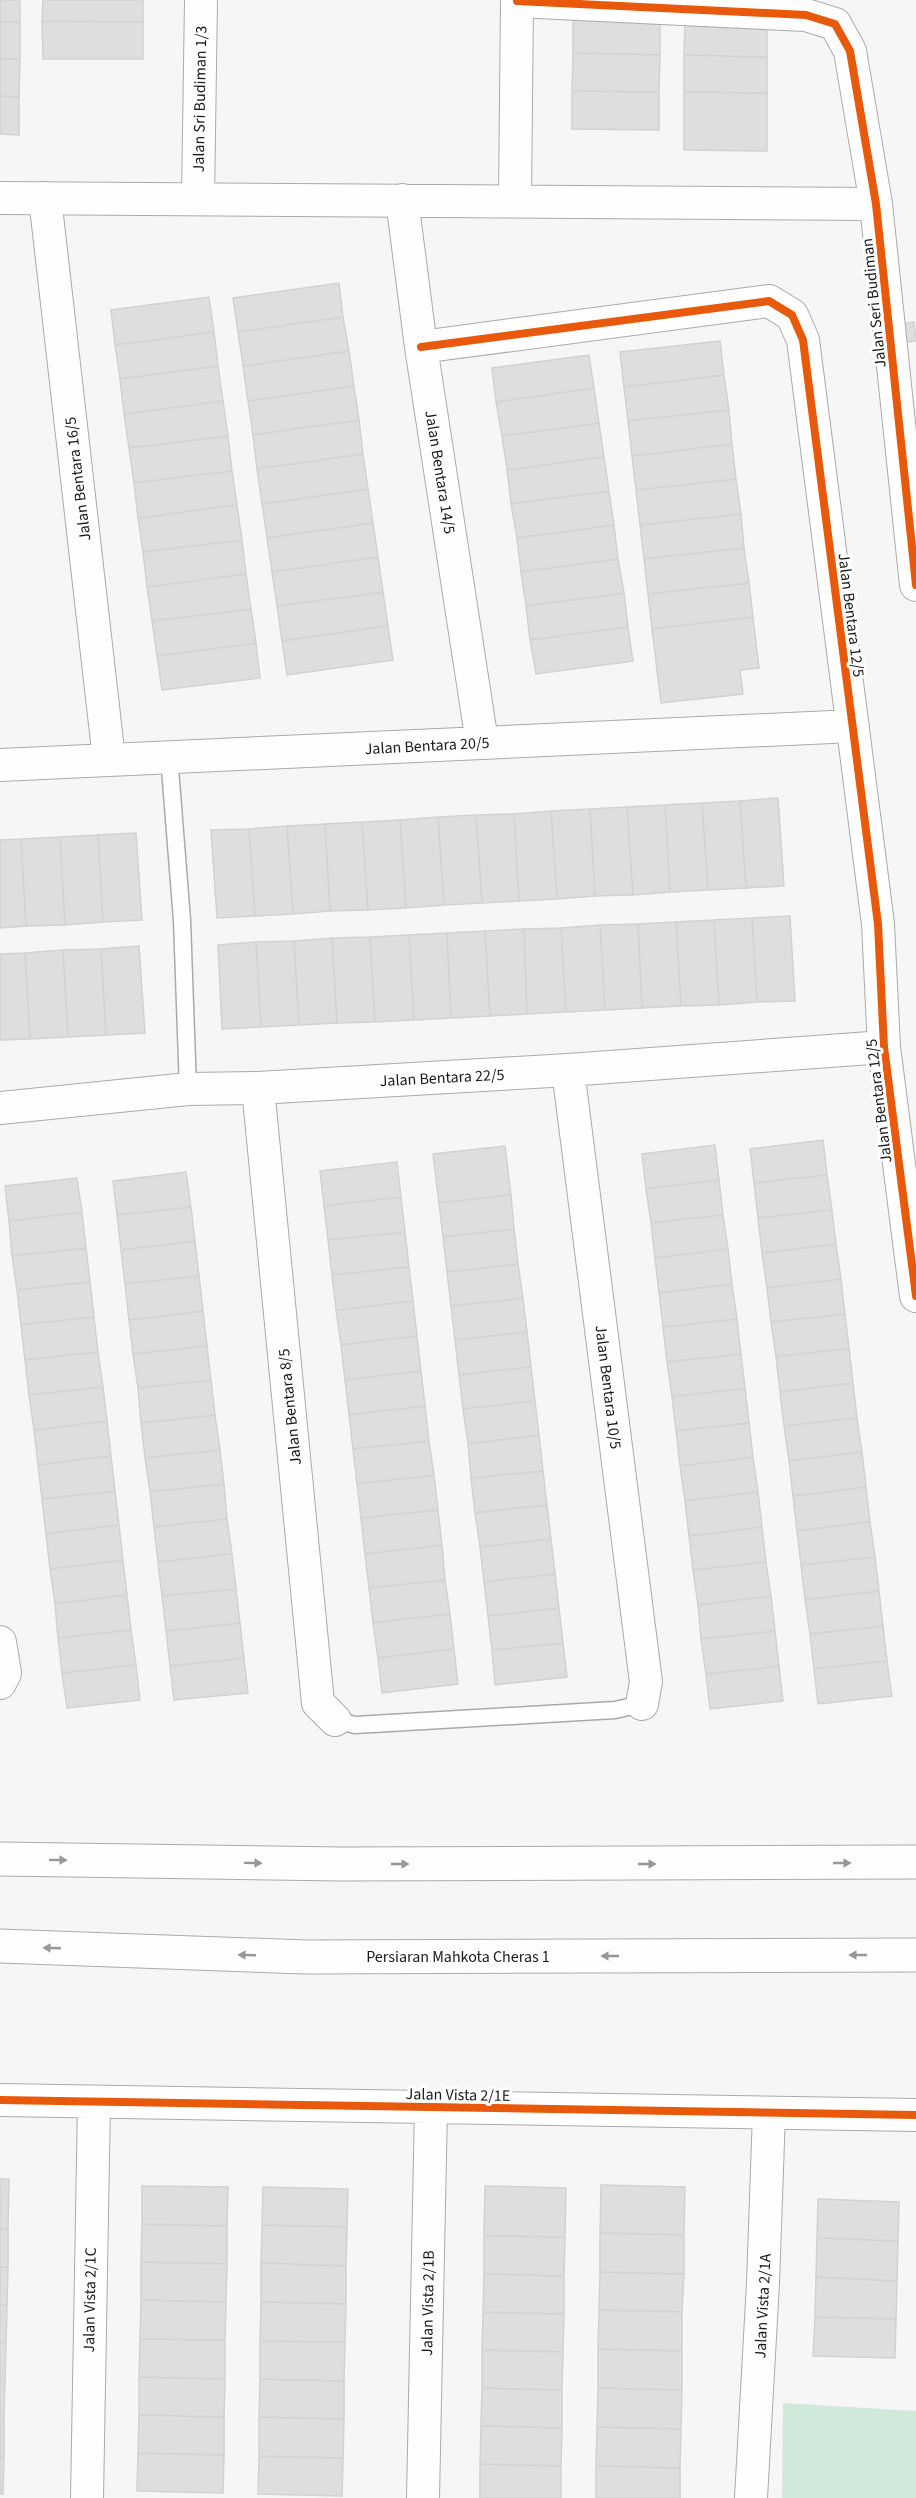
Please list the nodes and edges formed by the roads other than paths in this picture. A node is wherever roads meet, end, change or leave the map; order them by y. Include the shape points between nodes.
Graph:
1 (201, 0) edge
2 (517, 0) edge
3 (0, 198) edge
4 (45, 198) junction
5 (198, 199) junction
6 (402, 200) junction
7 (515, 201) junction
8 (876, 204) junction
9 (422, 347) junction
10 (916, 585) edge
11 (853, 726) junction
12 (482, 742) junction
13 (169, 756) junction
14 (110, 759) junction
15 (0, 765) edge
16 (884, 1047) junction
17 (568, 1070) junction
18 (258, 1088) junction
19 (188, 1089) junction
20 (0, 1108) edge
21 (916, 1296) edge
22 (0, 1642) edge
23 (0, 1683) edge
24 (642, 1704) joint
25 (335, 1719) joint
26 (0, 1859) edge
27 (916, 1862) edge
28 (0, 1946) edge
29 (916, 1955) edge
30 (0, 2100) edge
31 (94, 2102) junction
32 (431, 2107) junction
33 (769, 2113) junction
34 (916, 2115) edge
35 (87, 2498) edge
36 (423, 2498) edge
37 (751, 2498) edge

1 - 5 street, Jalan Sri Budiman 1/3
2 - 7 street
2 - 8 street, Jalan Seri Budiman via 806,15 835,24 850,51
3 - 4 street
4 - 5 street
4 - 14 street, Jalan Bentara 16/5
5 - 6 street
6 - 7 street
6 - 9 street, Jalan Bentara 14/5
7 - 8 street
8 - 10 street, Jalan Seri Budiman
9 - 11 street, Jalan Bentara 12/5 via 769,301 792,315 802,340
9 - 12 street, Jalan Bentara 14/5
11 - 12 street, Jalan Bentara 20/5
11 - 16 street, Jalan Bentara 12/5 via 878,924
12 - 13 street, Jalan Bentara 20/5
13 - 14 street, Jalan Bentara 20/5
13 - 19 lane via 182,920
14 - 15 street, Jalan Bentara 20/5
16 - 17 street, Jalan Bentara 22/5
16 - 21 street, Jalan Bentara 12/5
17 - 18 street, Jalan Bentara 22/5
17 - 24 street, Jalan Bentara 10/5 via 646,1682
18 - 19 street, Jalan Bentara 22/5
18 - 25 street, Jalan Bentara 8/5 via 318,1702
19 - 20 street, Jalan Bentara 22/5
22 - 23 street via 4,1673
24 - 25 lane via 615,1710 355,1725
26 -> 27 main road via 341,1864
29 -> 28 main road, Persiaran Mahkota Cheras 1 via 306,1957
30 - 31 street, Jalan Vista 2/1E
31 - 32 street, Jalan Vista 2/1E
31 - 35 street, Jalan Vista 2/1C
32 - 33 street, Jalan Vista 2/1E
32 - 36 street, Jalan Vista 2/1B
33 - 34 street, Jalan Vista 2/1E
33 - 37 street, Jalan Vista 2/1A

